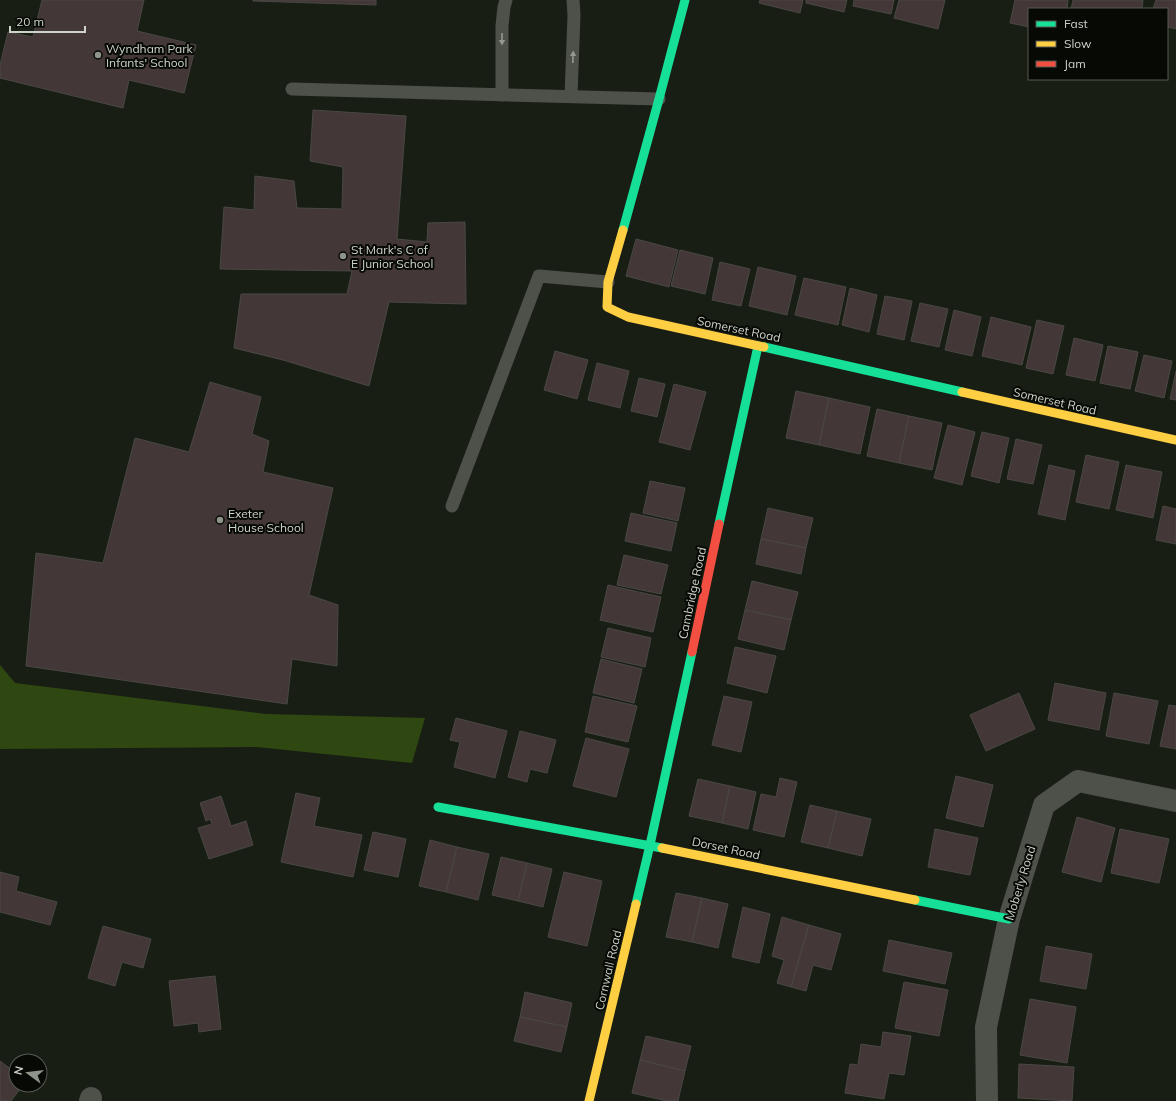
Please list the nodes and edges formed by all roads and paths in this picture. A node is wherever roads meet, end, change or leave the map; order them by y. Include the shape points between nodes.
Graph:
1 (506, 0) edge
2 (573, 0) edge
3 (685, 0) edge
4 (292, 89) dead end
5 (502, 95) junction
6 (571, 96) junction
7 (659, 99) junction
8 (608, 282) junction
9 (758, 346) junction
10 (1176, 440) edge
11 (452, 506) dead end
12 (1176, 801) edge
13 (438, 807) dead end
14 (650, 845) junction
15 (1009, 919) junction
16 (589, 1101) edge
17 (987, 1101) edge

1 -> 5 lane via 502,26
6 -> 2 lane
3 - 7 street, Somerset Road
4 - 5 lane
5 - 6 lane
6 - 7 lane
7 - 8 street, Somerset Road
8 - 9 street, Somerset Road via 607,307 628,317
8 - 11 lane via 539,276
9 - 10 street, Somerset Road
9 - 14 street, Cambridge Road
12 - 15 street, Moberly Road via 1078,781 1044,805
13 - 14 street, Dorset Road
14 - 15 street, Dorset Road
14 - 16 street, Cornwall Road
15 - 17 street, Moberly Road via 986,1027

